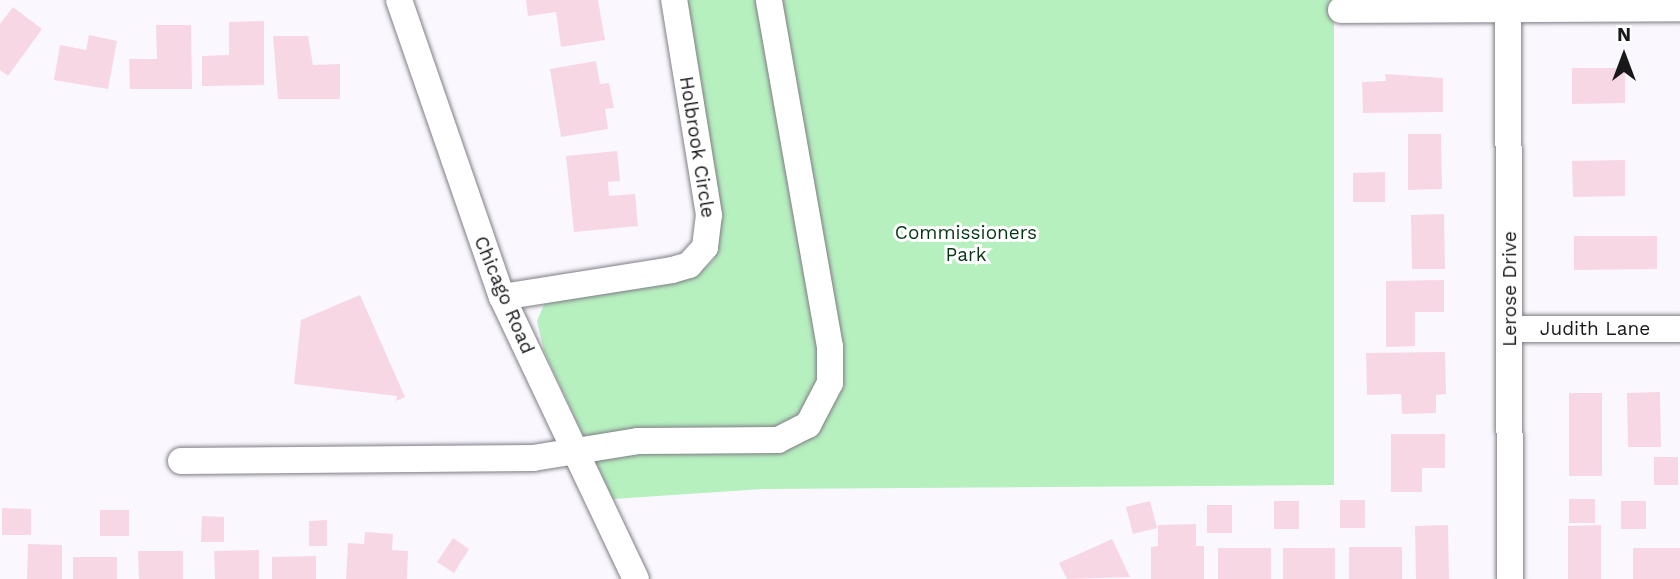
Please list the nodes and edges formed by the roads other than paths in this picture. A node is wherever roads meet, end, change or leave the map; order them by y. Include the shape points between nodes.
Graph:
1 (399, 0) edge
2 (674, 0) edge
3 (769, 0) edge
4 (1508, 4) edge
5 (1680, 8) edge
6 (1341, 10) dead end
7 (502, 297) junction
8 (1510, 329) junction
9 (1680, 329) edge
10 (574, 450) junction
11 (181, 461) dead end
12 (636, 579) edge
13 (1510, 579) edge

1 - 7 street, Chicago Road
2 - 7 street, Holbrook Circle via 709,215 705,247 689,265 672,270
3 - 10 street via 830,348 830,383 823,404 808,425 778,440 638,441
4 - 5 street
4 - 6 street
4 - 8 street, Lerose Drive
7 - 10 street, Chicago Road
8 - 9 street, Judith Lane
8 - 13 street, Lerose Drive
10 - 11 street via 533,458
10 - 12 street, Chicago Road

